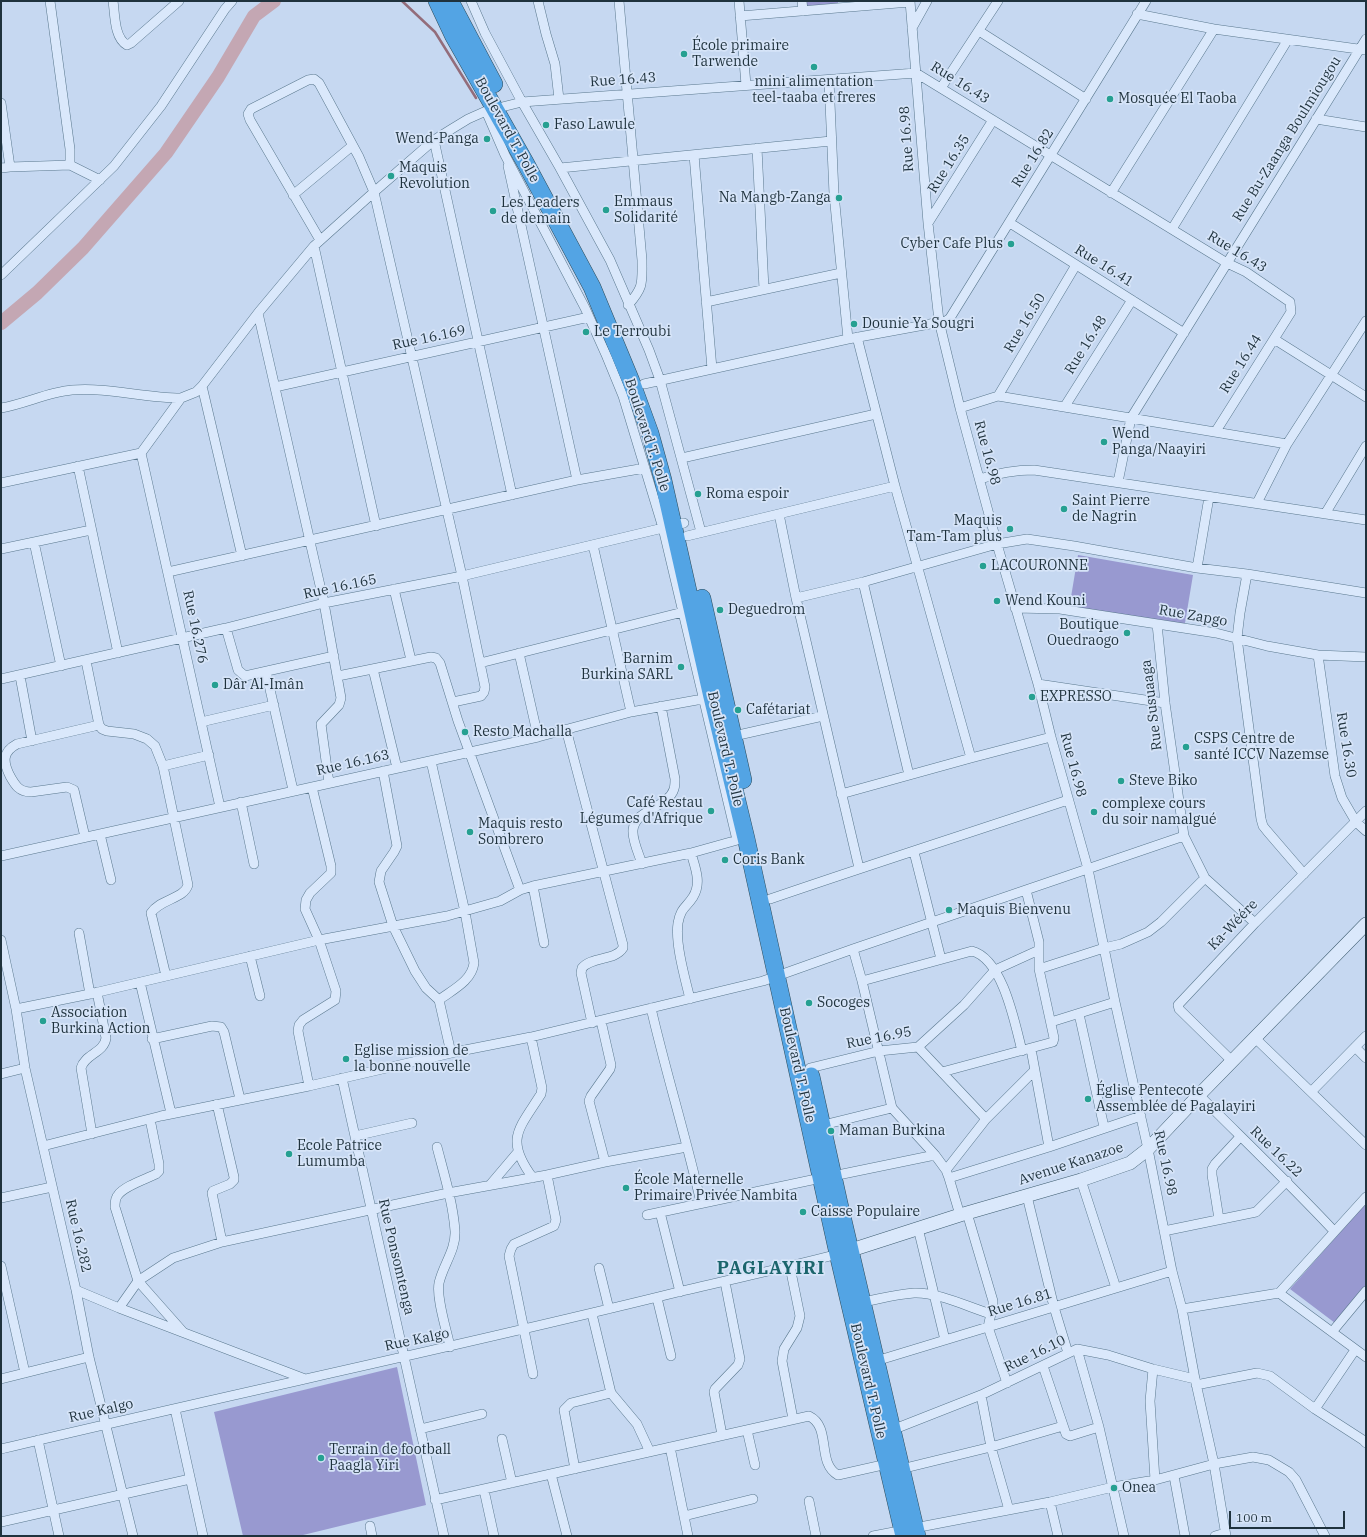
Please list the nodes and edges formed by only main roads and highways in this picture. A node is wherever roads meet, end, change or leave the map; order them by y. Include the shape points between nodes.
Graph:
1 (437, 1) edge
2 (450, 1) edge
3 (502, 107) junction
4 (682, 529) junction
5 (713, 697) junction
6 (782, 974) junction
7 (827, 1177) junction
8 (844, 1252) junction
9 (894, 1466) junction
10 (910, 1532) edge

1 - 3 highway, Boulevard T. Polle via 453,35
2 - 3 highway, Boulevard T. Polle
3 - 4 highway, Boulevard T. Polle via 606,319 650,433 663,480
3 - 4 highway, Boulevard T. Polle via 583,244 652,382
4 - 5 highway, Boulevard T. Polle
5 - 6 highway, Boulevard T. Polle via 741,839
5 - 6 highway, Boulevard T. Polle via 734,736 770,899
6 - 7 highway, Boulevard T. Polle
6 - 7 highway, Boulevard T. Polle via 810,1068 823,1125
7 - 8 highway, Boulevard T. Polle
8 - 9 highway, Boulevard T. Polle
8 - 9 highway, Boulevard T. Polle via 862,1302 876,1361 892,1430
9 - 10 highway, Boulevard T. Polle

